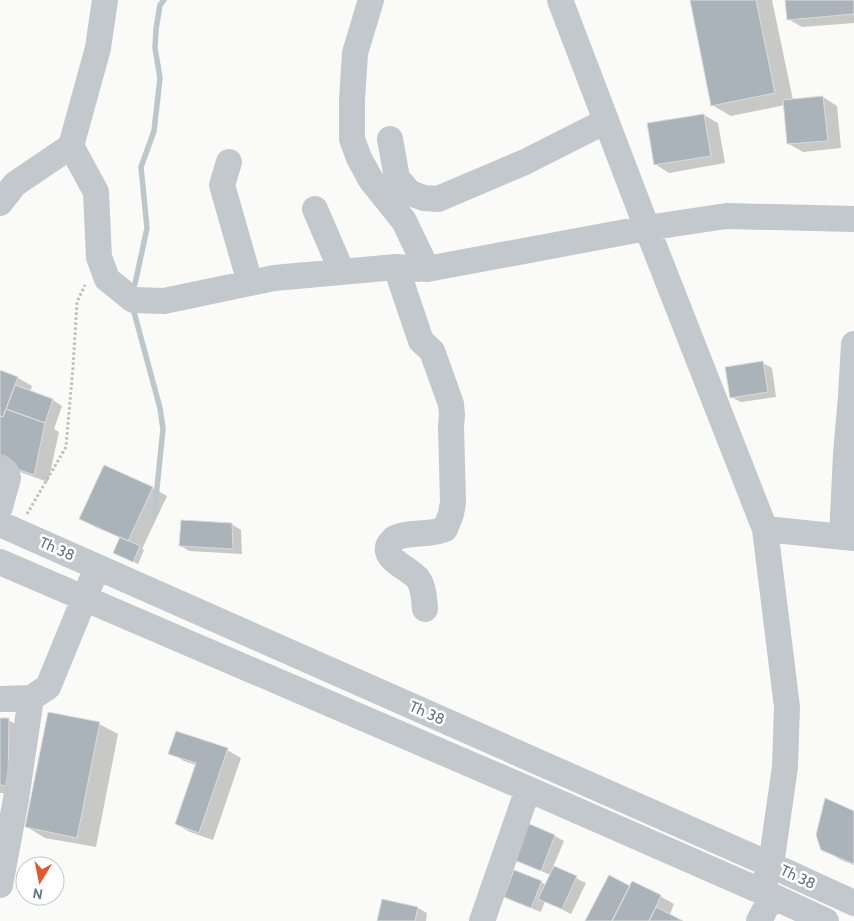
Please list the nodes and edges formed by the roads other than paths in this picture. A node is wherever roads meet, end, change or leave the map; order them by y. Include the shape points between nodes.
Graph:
1 (105, 0) edge
2 (371, 0) edge
3 (560, 0) edge
4 (606, 121) junction
5 (390, 139) dead end
6 (71, 146) junction
7 (229, 162) dead end
8 (0, 203) edge
9 (315, 209) dead end
10 (853, 226) edge
11 (647, 228) junction
12 (396, 266) junction
13 (427, 269) junction
14 (342, 272) junction
15 (250, 283) junction
16 (854, 344) edge
17 (0, 467) edge
18 (0, 508) edge
19 (8, 528) edge
20 (765, 529) junction
21 (848, 538) edge
22 (0, 562) edge
23 (97, 567) junction
24 (84, 598) junction
25 (425, 609) dead end
26 (31, 698) junction
27 (0, 699) edge
28 (528, 789) junction
29 (771, 864) junction
30 (0, 885) edge
31 (766, 894) junction
32 (854, 902) edge
33 (482, 921) edge
34 (759, 921) edge
35 (826, 921) edge

1 - 6 street via 98,48
2 - 13 street via 355,53 352,139 371,180 404,221
3 - 4 street
4 - 5 street via 525,162 438,199 410,193 397,178
4 - 11 street
6 - 8 street via 15,184
6 - 15 street via 96,192 99,257 107,279 133,300 164,301
7 - 15 street via 222,185
9 - 14 street
10 - 11 street via 726,216
11 - 13 street
11 - 20 street
12 - 13 street
12 - 14 street
12 - 25 street via 421,340 432,351 452,415 454,502 445,529 401,536 388,545 392,559 417,577
14 - 15 street
16 - 21 street via 846,454
17 - 18 street via 8,478
19 - 23 street, Th 38
20 - 21 street
20 - 29 street via 786,706 785,767
22 - 24 street, Th 38
23 - 24 street
23 - 29 street, Th 38
24 - 26 street via 48,687
24 - 28 street, Th 38
26 - 27 street
26 - 30 street
28 - 31 street, Th 38
28 - 33 street
29 - 31 street
29 - 32 street, Th 38
31 - 34 street
31 - 35 street, Th 38

